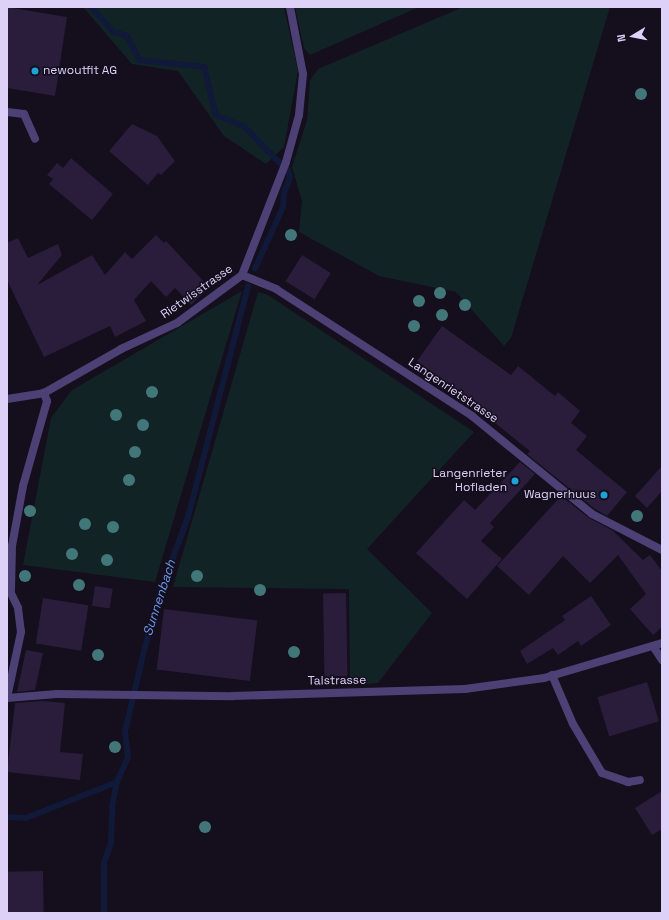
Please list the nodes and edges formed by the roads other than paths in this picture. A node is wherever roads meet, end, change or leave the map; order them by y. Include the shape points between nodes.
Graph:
1 (290, 7) edge
2 (7, 112) edge
3 (36, 139) dead end
4 (242, 275) junction
5 (44, 392) junction
6 (7, 399) edge
7 (662, 550) edge
8 (9, 588) edge
9 (662, 643) edge
10 (653, 646) junction
11 (662, 660) edge
12 (552, 675) junction
13 (7, 698) edge
14 (640, 780) dead end

1 - 4 street, Rietwisstrasse via 302,62 301,100 295,136
2 - 3 street via 24,114
4 - 5 street, Rietwisstrasse via 177,323 121,349
4 - 7 street, Langenrietstrasse via 276,289 472,416 592,514
5 - 6 street, Rietwisstrasse
5 - 8 street via 47,401 25,479 12,546
8 - 13 street via 18,608 22,632
9 - 10 street, Talstrasse
10 - 11 street
10 - 12 street, Talstrasse
12 - 13 street, Talstrasse via 510,684 444,691 57,694
12 - 14 street via 573,724 602,773 628,782

